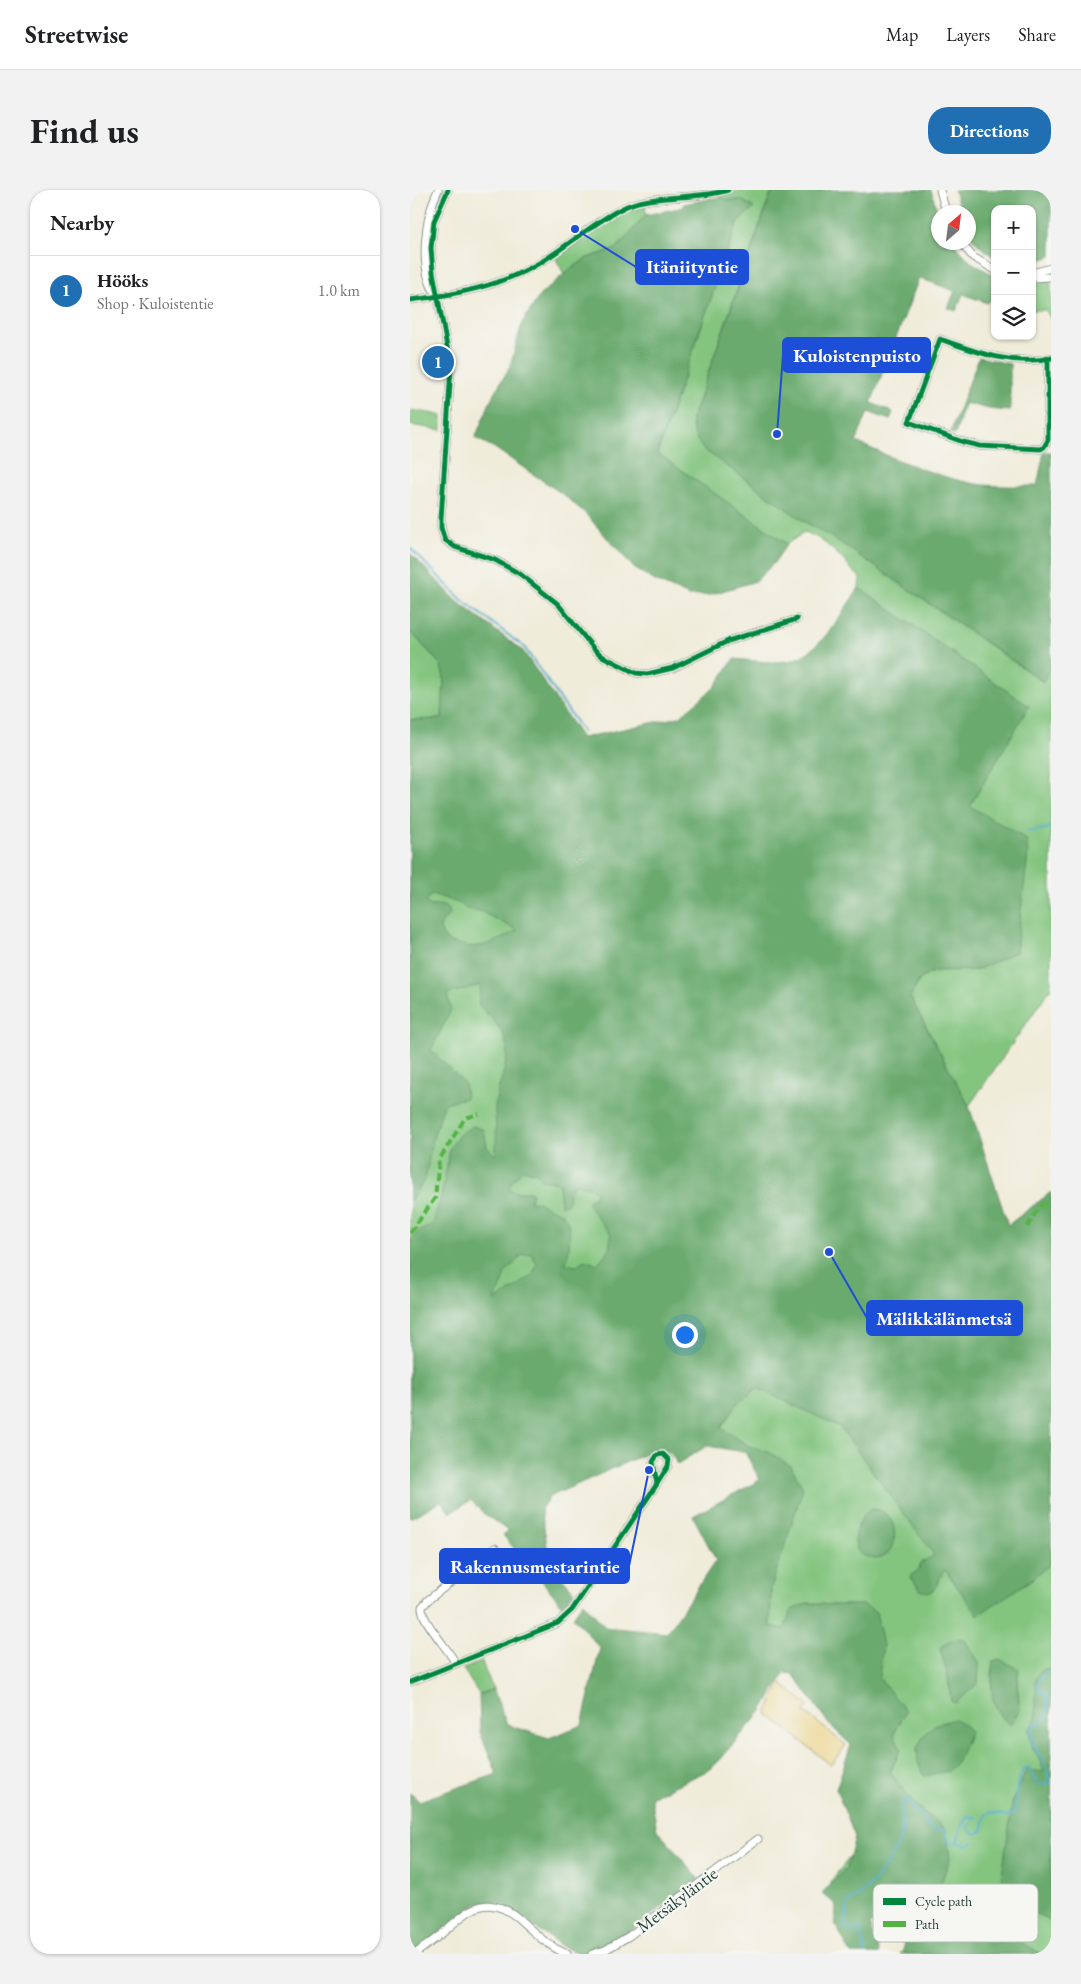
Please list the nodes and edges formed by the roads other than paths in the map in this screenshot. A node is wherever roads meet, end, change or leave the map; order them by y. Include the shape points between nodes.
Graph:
1 (438, 190) edge
2 (448, 190) edge
3 (728, 190) edge
4 (940, 190) edge
5 (944, 205) edge
6 (968, 250) edge
7 (991, 268) edge
8 (1051, 268) edge
9 (1036, 272) edge
10 (1051, 276) edge
11 (1036, 278) edge
12 (438, 297) junction
13 (410, 300) edge
14 (1050, 359) edge
15 (797, 619) dead end
16 (656, 1484) dead end
17 (495, 1548) dead end
18 (456, 1664) junction
19 (410, 1682) edge
20 (758, 1839) dead end
21 (415, 1954) edge
22 (567, 1954) edge
23 (592, 1954) edge

1 - 12 street via 428,220 426,247 428,280
2 - 12 street via 436,214 432,237 431,256
3 - 12 street via 634,203 526,270 474,289
4 - 5 street
6 - 7 street via 979,262
8 - 9 street
10 - 11 street
12 - 13 street
12 - 15 street via 451,368 441,519 446,540 455,547 495,560 520,574 558,604 598,652 636,673 673,668 728,640
14 - 14 street via 1048,440 1041,448 980,446 908,422 940,338 1001,358
16 - 18 street via 566,1617
17 - 18 street via 422,1608 425,1621
18 - 19 street
20 - 23 street, Metsäkyläntie via 629,1936
21 - 22 street via 463,1914 477,1906 487,1905 506,1910 545,1942

